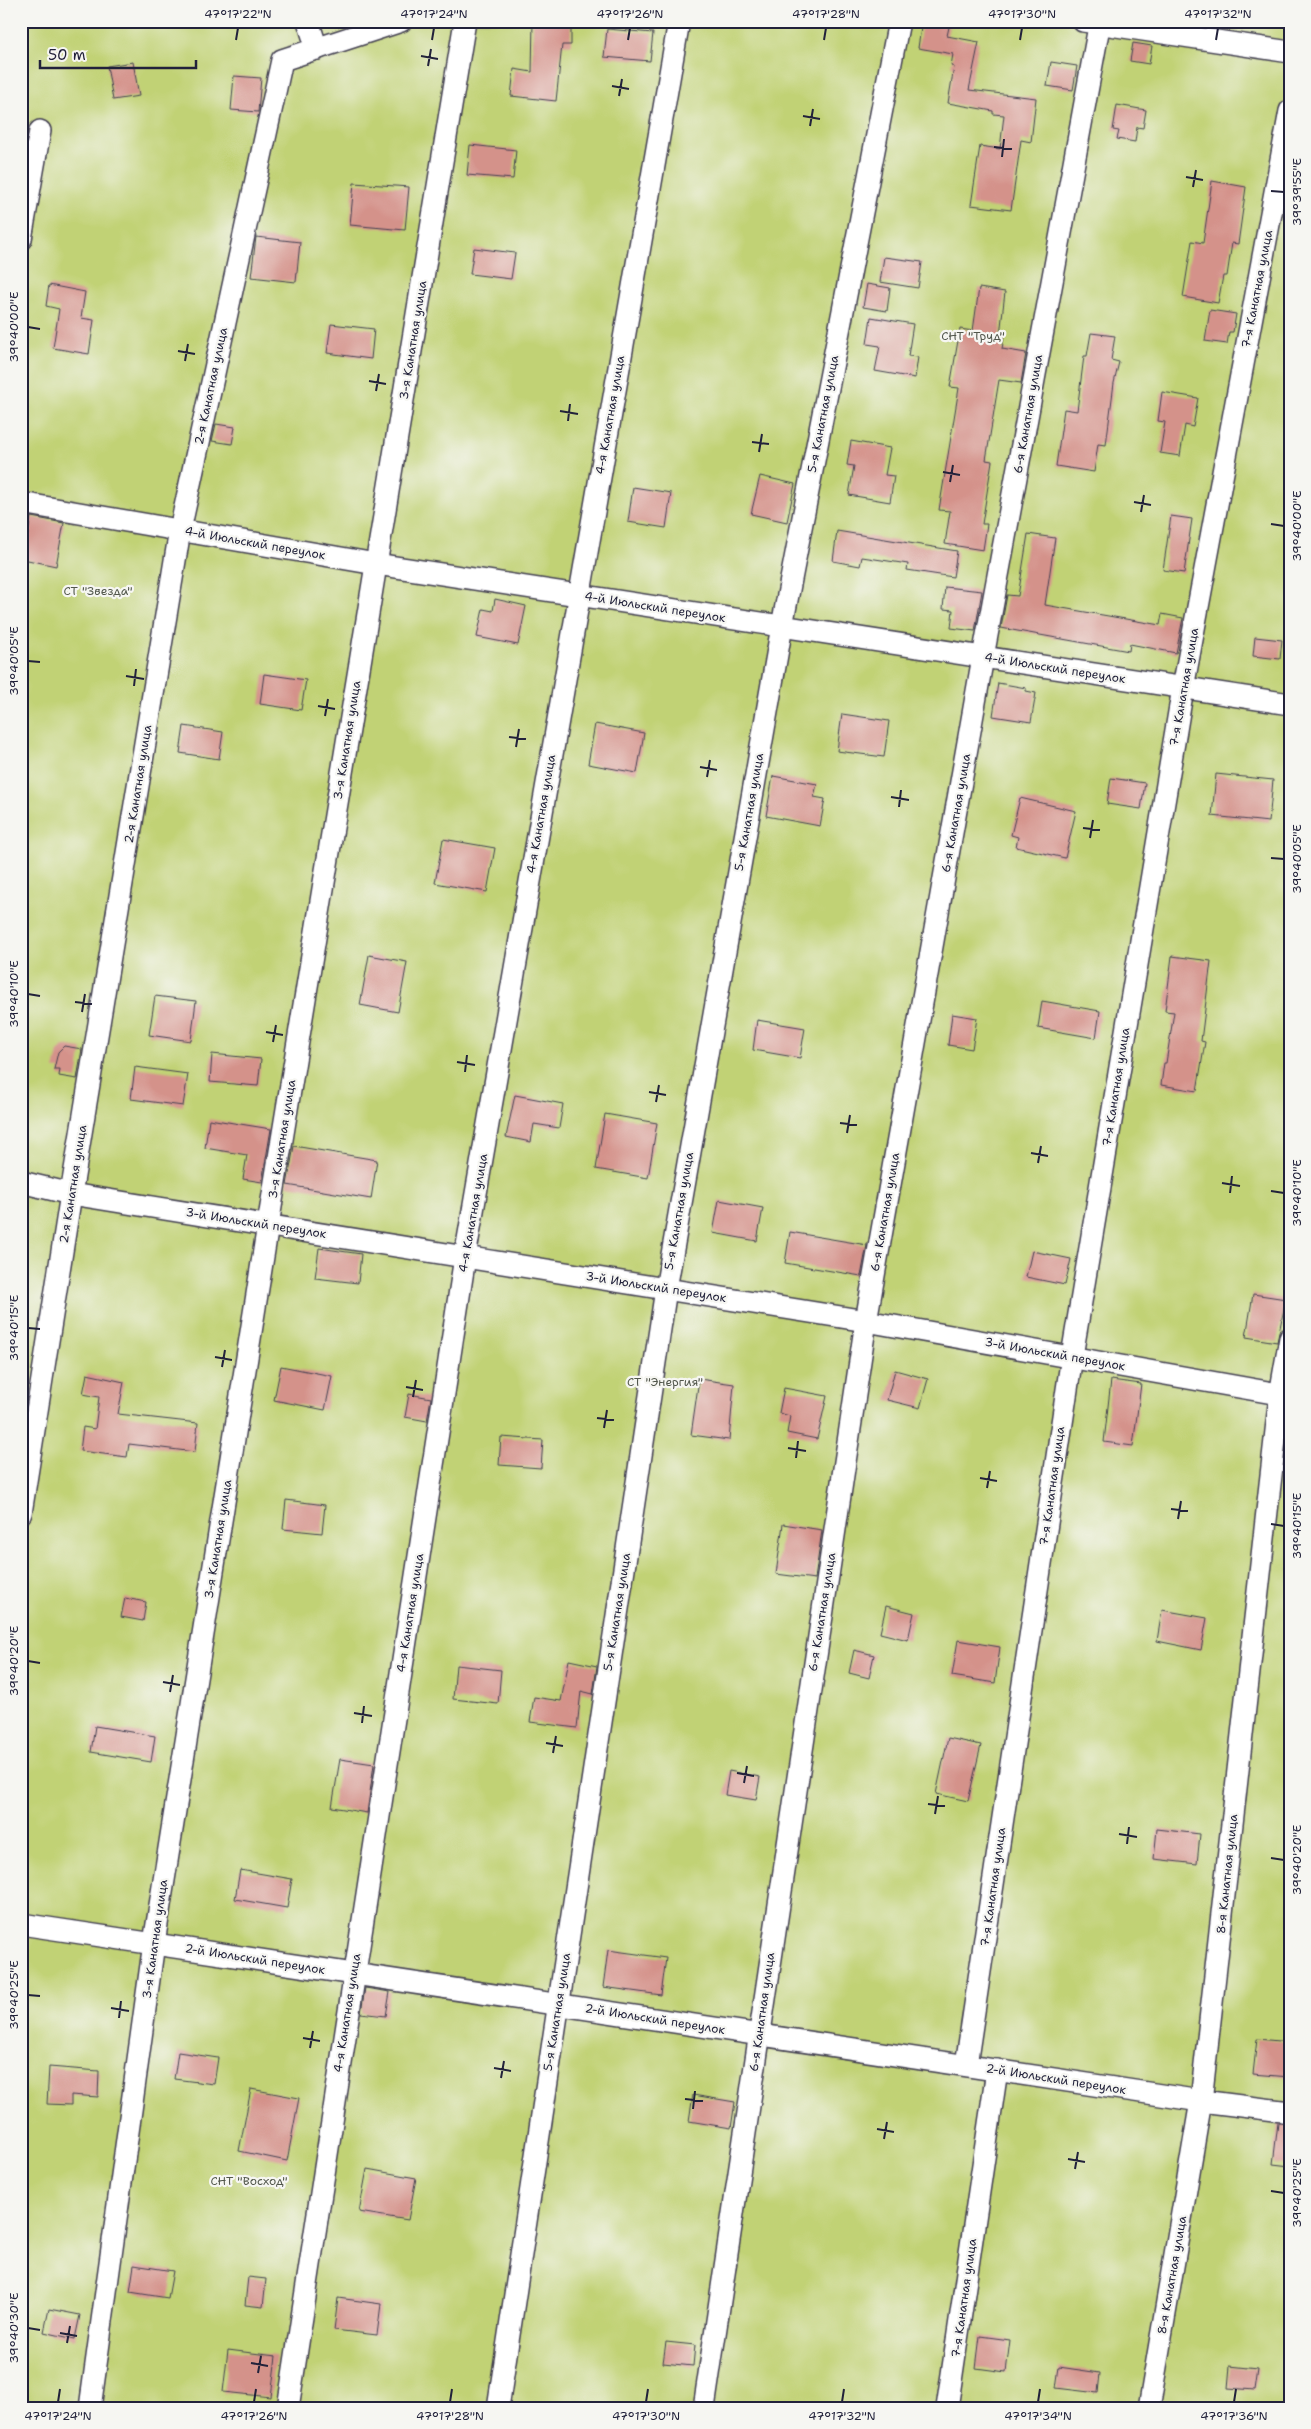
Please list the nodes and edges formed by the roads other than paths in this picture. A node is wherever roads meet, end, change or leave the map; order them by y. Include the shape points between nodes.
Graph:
1 (308, 21) edge
2 (401, 21) edge
3 (465, 21) edge
4 (679, 21) edge
5 (899, 21) edge
6 (1094, 22) edge
7 (317, 49) junction
8 (1290, 52) edge
9 (1290, 112) edge
10 (40, 131) dead end
11 (21, 239) edge
12 (21, 503) edge
13 (180, 530) junction
14 (376, 564) junction
15 (579, 595) junction
16 (782, 626) junction
17 (983, 657) junction
18 (1183, 688) junction
19 (1290, 704) edge
20 (21, 1182) edge
21 (71, 1194) junction
22 (268, 1225) junction
23 (465, 1256) junction
24 (666, 1289) junction
25 (866, 1321) junction
26 (1290, 1338) edge
27 (1072, 1356) junction
28 (1285, 1395) edge
29 (21, 1513) edge
30 (21, 1924) edge
31 (154, 1943) junction
32 (353, 1973) junction
33 (558, 2004) junction
34 (758, 2034) junction
35 (966, 2065) junction
36 (997, 2070) junction
37 (1201, 2101) junction
38 (1290, 2112) edge
39 (90, 2408) edge
40 (288, 2408) edge
41 (498, 2408) edge
42 (704, 2408) edge
43 (948, 2408) edge
44 (1149, 2408) edge

1 - 7 street
2 - 7 street
3 - 14 street, 3-я Канатная улица
4 - 15 street, 4-я Канатная улица
5 - 16 street, 5-я Канатная улица
6 - 8 street
6 - 17 street, 6-я Канатная улица
7 - 13 street, 2-я Канатная улица via 282,60
9 - 18 street, 7-я Канатная улица
10 - 11 street
12 - 13 street, 4-й Июльский переулок
13 - 14 street, 4-й Июльский переулок
13 - 21 street, 2-я Канатная улица
14 - 15 street, 4-й Июльский переулок
14 - 22 street, 3-я Канатная улица
15 - 16 street, 4-й Июльский переулок
15 - 23 street, 4-я Канатная улица
16 - 17 street, 4-й Июльский переулок
16 - 24 street, 5-я Канатная улица
17 - 18 street, 4-й Июльский переулок
17 - 25 street, 6-я Канатная улица
18 - 19 street, 4-й Июльский переулок
18 - 27 street, 7-я Канатная улица
20 - 21 street, 3-й Июльский переулок
21 - 22 street, 3-й Июльский переулок
21 - 29 street, 2-я Канатная улица
22 - 23 street, 3-й Июльский переулок
22 - 31 street, 3-я Канатная улица
23 - 24 street, 3-й Июльский переулок
23 - 32 street, 4-я Канатная улица
24 - 25 street, 3-й Июльский переулок
24 - 33 street, 5-я Канатная улица
25 - 27 street, 3-й Июльский переулок
25 - 34 street, 6-я Канатная улица
26 - 28 street, 8-я Канатная улица
27 - 28 street, 3-й Июльский переулок
27 - 35 street, 7-я Канатная улица
28 - 37 street, 8-я Канатная улица
30 - 31 street, 2-й Июльский переулок
31 - 32 street, 2-й Июльский переулок
31 - 39 street, 3-я Канатная улица
32 - 33 street, 2-й Июльский переулок
32 - 40 street, 4-я Канатная улица
33 - 34 street, 2-й Июльский переулок
33 - 41 street, 5-я Канатная улица
34 - 35 street, 2-й Июльский переулок
34 - 42 street, 6-я Канатная улица
35 - 36 street, 2-й Июльский переулок
36 - 37 street, 2-й Июльский переулок
36 - 43 street, 7-я Канатная улица
37 - 38 street, 2-й Июльский переулок
37 - 44 street, 8-я Канатная улица

